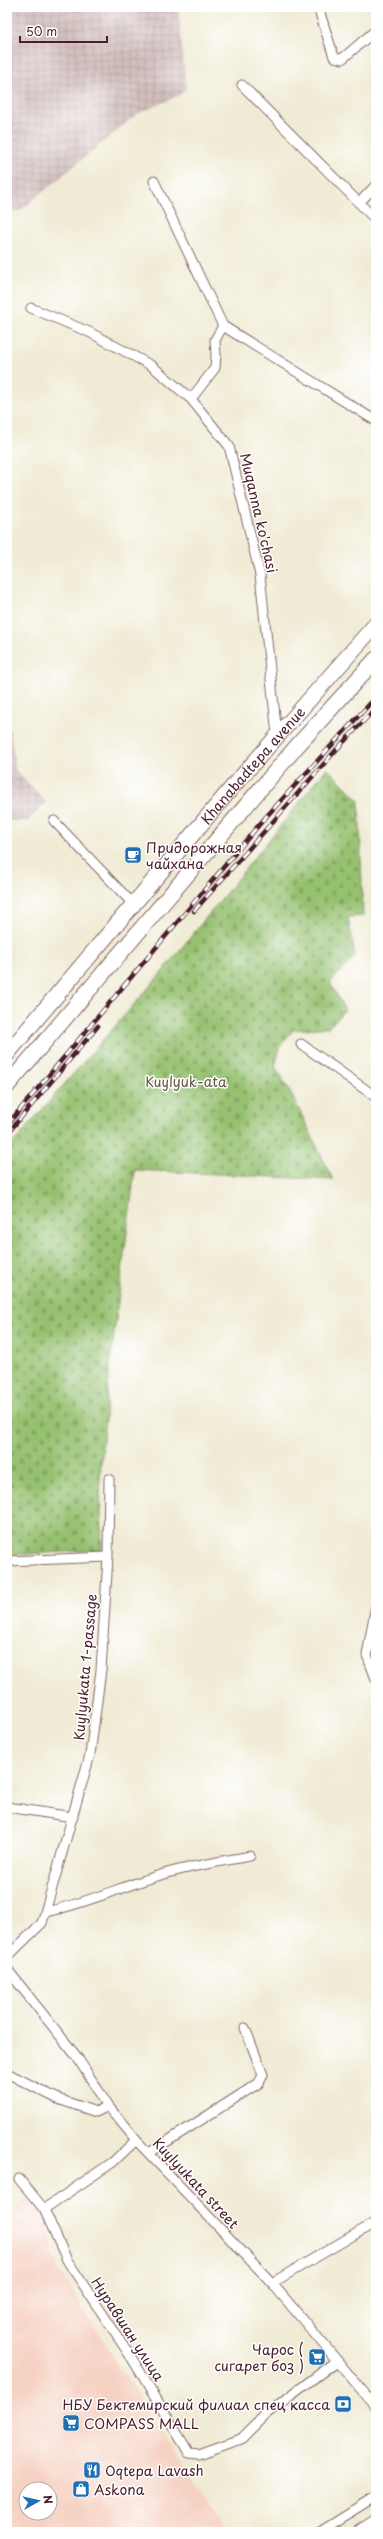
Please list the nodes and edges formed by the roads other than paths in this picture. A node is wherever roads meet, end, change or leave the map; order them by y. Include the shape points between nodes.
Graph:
1 (318, 7) edge
2 (376, 30) edge
3 (242, 85) dead end
4 (154, 181) dead end
5 (376, 185) edge
6 (359, 203) junction
7 (376, 220) edge
8 (31, 308) dead end
9 (223, 326) junction
10 (191, 399) junction
11 (376, 421) edge
12 (376, 624) edge
13 (376, 659) edge
14 (277, 735) junction
15 (54, 821) dead end
16 (133, 904) junction
17 (149, 919) junction
18 (301, 1044) dead end
19 (7, 1054) edge
20 (7, 1086) edge
21 (375, 1096) edge
22 (109, 1479) dead end
23 (108, 1557) junction
24 (7, 1561) edge
25 (376, 1605) edge
26 (376, 1679) edge
27 (7, 1807) edge
28 (73, 1817) junction
29 (250, 1856) dead end
30 (46, 1912) junction
31 (7, 1957) edge
32 (7, 1970) edge
33 (245, 2028) dead end
34 (7, 2073) edge
35 (108, 2106) junction
36 (136, 2140) junction
37 (148, 2152) junction
38 (19, 2179) dead end
39 (44, 2209) junction
40 (376, 2222) edge
41 (272, 2283) junction
42 (337, 2361) junction
43 (376, 2407) edge
44 (376, 2497) edge
45 (376, 2521) edge
46 (320, 2532) edge
47 (359, 2532) edge

1 - 2 street via 334,57 342,59
3 - 6 street
4 - 9 street
5 - 6 street
6 - 7 street
8 - 10 street, Muqanna ko'chasi via 89,332 152,366
9 - 10 street via 214,340 215,368
9 - 11 street
10 - 14 street, Muqanna ko'chasi via 229,446 260,575
12 - 14 highway, Khanabadtepa avenue
13 - 17 highway, Khanabadtepa avenue via 297,746
14 - 16 highway, Khanabadtepa avenue
15 - 16 street
16 - 17 highway
16 - 19 highway, Khanabadtepa avenue
17 - 20 highway, Khanabadtepa avenue
18 - 21 street
22 - 23 street, Kuylyukata 1-passage
23 - 24 street
23 - 28 street, Kuylyukata 1-passage via 96,1722
25 - 26 street via 367,1654
27 - 28 street
28 - 30 street, Kuylyukata 1-passage
29 - 30 street via 149,1878 66,1908
30 - 31 street, Kuylyukata 1-passage via 42,1923
32 - 35 street, Kuylyukata street via 77,2057
33 - 37 street via 263,2075 259,2083
34 - 35 street via 58,2099 96,2112
35 - 36 street, Kuylyukata street
36 - 37 street, Kuylyukata street
36 - 39 street via 112,2162
37 - 41 street, Kuylyukata street via 194,2204
38 - 39 street
39 - 42 street, Нуравшан улица via 67,2260 133,2360 189,2453 199,2454 241,2439 266,2414
40 - 41 street
41 - 42 street, Kuylyukata street
42 - 43 street, Kuylyukata street
44 - 46 street
45 - 47 main road

